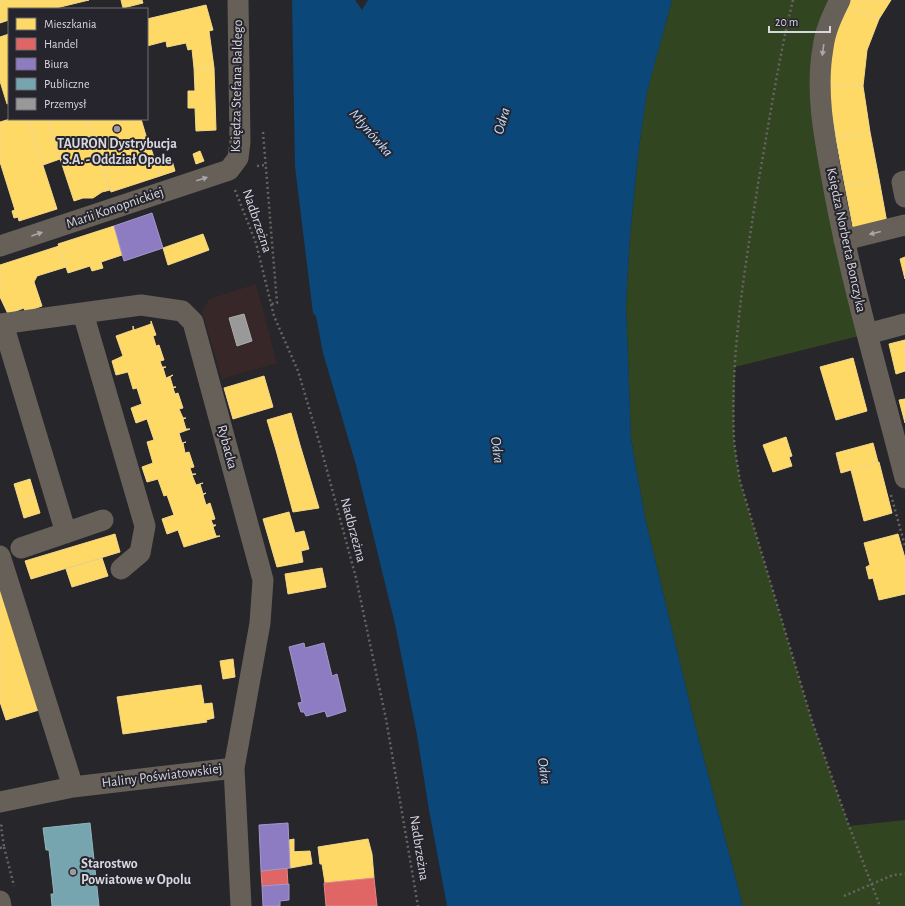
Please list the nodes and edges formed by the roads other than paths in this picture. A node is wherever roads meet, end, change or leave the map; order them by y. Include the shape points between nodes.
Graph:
1 (238, 0) edge
2 (840, 0) edge
3 (230, 170) joint
4 (905, 181) edge
5 (905, 197) edge
6 (905, 225) edge
7 (844, 240) junction
8 (0, 246) edge
9 (83, 313) junction
10 (1, 324) edge
11 (905, 324) edge
12 (867, 334) junction
13 (905, 478) edge
14 (102, 520) dead end
15 (66, 532) junction
16 (21, 548) dead end
17 (0, 556) edge
18 (121, 569) dead end
19 (234, 768) junction
20 (73, 787) junction
21 (0, 802) edge
22 (7, 894) edge
23 (1, 906) edge
24 (241, 906) edge

1 - 3 street, Księdza Stefana Baldego via 240,142 238,158
2 -> 7 street, Księdza Norberta Bonczyka via 826,30 820,84 825,136
8 -> 3 street, Marii Konopnickiej
4 - 5 street via 902,182
6 -> 7 street
7 - 12 street, Księdza Norberta Bonczyka
9 - 10 street, Rybacka
9 - 18 street via 145,526 140,553
9 - 19 street, Rybacka via 141,305 182,311 193,322 263,580 260,623
10 - 15 street
11 - 12 street
12 - 13 street, Księdza Norberta Bonczyka
14 - 15 street
15 - 16 street
17 - 20 street
19 - 20 street, Haliny Poświatowskiej
19 - 24 street, Haliny Poświatowskiej
20 - 21 street, Haliny Poświatowskiej
22 - 23 street

